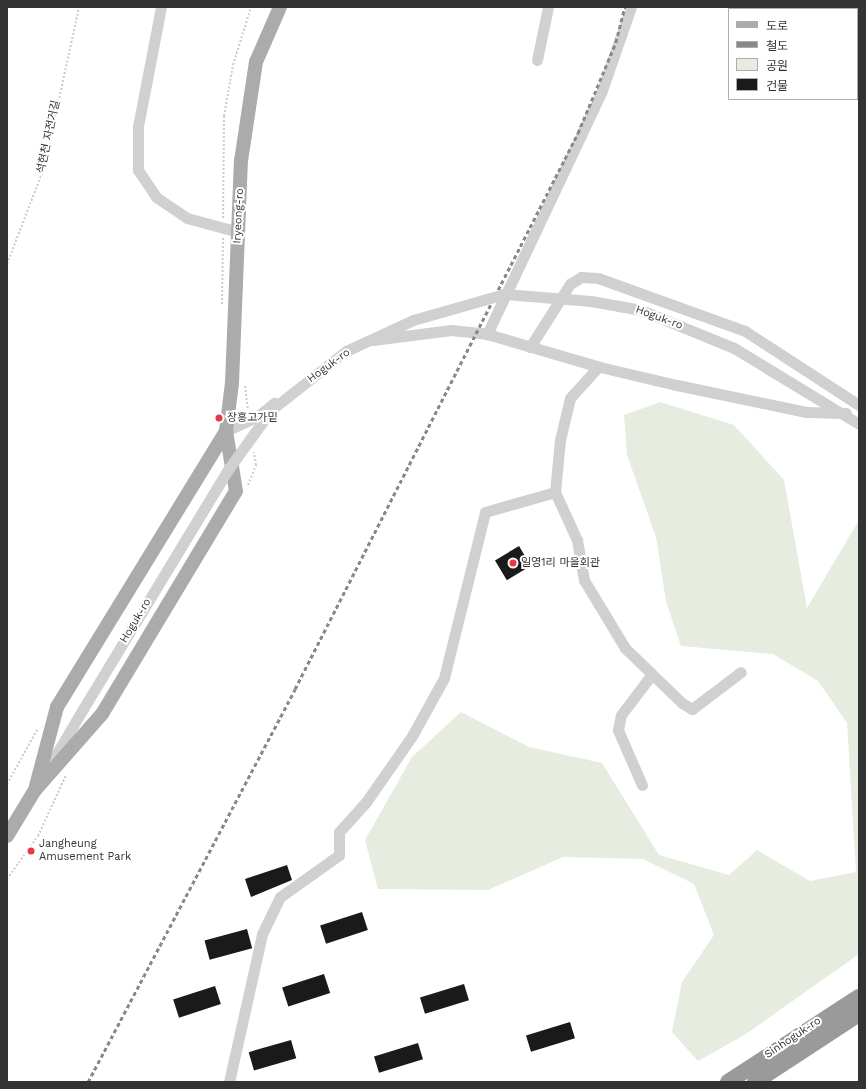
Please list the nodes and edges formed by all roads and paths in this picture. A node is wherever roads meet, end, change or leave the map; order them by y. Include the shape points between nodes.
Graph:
1 (79, 7) edge
2 (161, 7) edge
3 (251, 7) edge
4 (280, 7) edge
5 (548, 7) edge
6 (631, 7) edge
7 (538, 60) dead end
8 (223, 228) junction
9 (239, 232) junction
10 (7, 264) edge
11 (222, 312) dead end
12 (487, 334) junction
13 (530, 347) junction
14 (598, 367) junction
15 (245, 382) dead end
16 (838, 392) junction
17 (859, 396) edge
18 (859, 406) edge
19 (846, 413) junction
20 (250, 420) junction
21 (859, 424) edge
22 (226, 431) junction
23 (254, 450) dead end
24 (244, 489) dead end
25 (555, 492) junction
26 (741, 672) dead end
27 (652, 674) junction
28 (41, 723) dead end
29 (67, 773) dead end
30 (7, 784) edge
31 (642, 785) dead end
32 (35, 790) junction
33 (7, 836) edge
34 (7, 879) edge
35 (859, 997) edge
36 (859, 1014) edge
37 (229, 1082) edge
38 (728, 1082) edge
39 (755, 1082) edge

1 - 10 path, 석현천 자전거길 via 44,168
2 - 8 street via 138,126 138,170 156,197 187,218
3 - 8 path via 233,65 224,116
4 - 9 main road, Iryeong-ro via 256,62 242,161
5 - 7 street
6 - 12 street via 602,93
8 - 9 street
8 - 11 path
9 - 22 main road, Iryeong-ro via 232,383
12 - 13 street
12 - 20 street via 451,330 372,340 291,389
13 - 14 street
13 - 16 street via 570,284 581,277 598,278 745,331
14 - 19 street via 806,412
14 - 25 street via 570,398 560,440
15 - 20 path
16 - 17 street
16 - 18 street
19 - 21 street, Hoguk-ro
19 - 32 street, Hoguk-ro, bridge via 734,348 641,310 591,301 504,294 413,320 346,351 271,410 227,471
20 - 22 street
22 - 32 main road via 57,707
22 - 32 main road via 236,491 102,714
23 - 24 path via 256,465 253,478
25 - 27 street via 577,540 584,580 625,648
25 - 37 street via 485,512 444,678 412,736 366,802 338,832 339,855 280,897 262,934
26 - 27 street via 692,709
27 - 31 street via 621,715 618,730
28 - 30 path
29 - 34 path via 38,836
32 - 33 main road, Hoguk-ro
35 - 38 highway, Sinhoguk-ro
36 - 39 highway, Sinhoguk-ro

